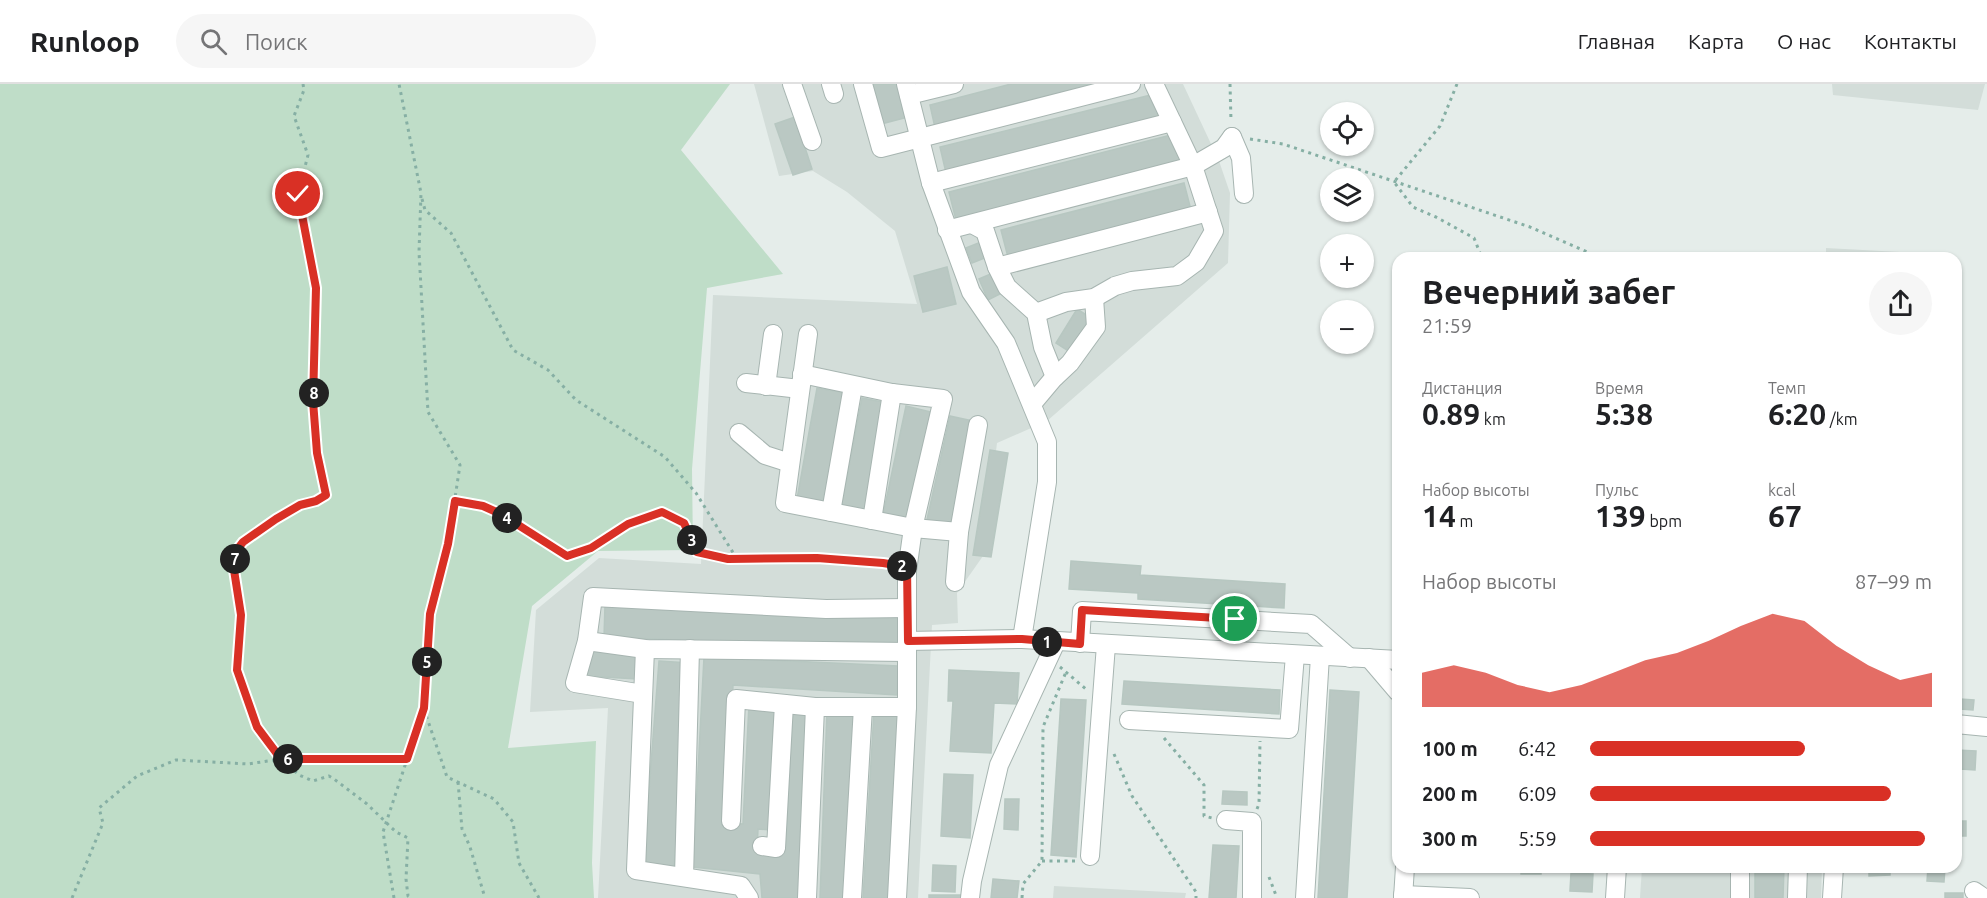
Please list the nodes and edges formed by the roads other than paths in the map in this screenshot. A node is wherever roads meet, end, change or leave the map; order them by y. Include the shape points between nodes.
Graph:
1 (792, 84) edge
2 (863, 84) edge
3 (954, 84) edge
4 (1131, 84) edge
5 (1154, 84) edge
6 (907, 90) edge
7 (1172, 122) junction
8 (920, 139) junction
9 (812, 141) dead end
10 (1193, 166) junction
11 (931, 183) junction
12 (1244, 194) dead end
13 (1208, 212) junction
14 (972, 224) junction
15 (947, 230) junction
16 (997, 267) junction
17 (1094, 298) junction
18 (1036, 313) junction
19 (773, 334) dead end
20 (808, 334) dead end
21 (1055, 377) junction
22 (801, 382) junction
23 (746, 383) dead end
24 (766, 386) junction
25 (853, 386) junction
26 (892, 393) junction
27 (1032, 404) junction
28 (978, 425) dead end
29 (739, 433) dead end
30 (790, 463) junction
31 (831, 512) junction
32 (872, 520) junction
33 (913, 528) junction
34 (959, 532) junction
35 (955, 582) dead end
36 (907, 608) junction
37 (1022, 639) junction
38 (587, 641) junction
39 (1080, 644) junction
40 (1106, 645) junction
41 (907, 646) junction
42 (645, 649) junction
43 (690, 649) junction
44 (1053, 650) junction
45 (1295, 655) junction
46 (1320, 656) junction
47 (1350, 657) junction
48 (1369, 658) junction
49 (1392, 660) edge
50 (1392, 685) edge
51 (643, 694) junction
52 (784, 704) junction
53 (815, 707) junction
54 (863, 707) junction
55 (907, 707) junction
56 (1129, 720) dead end
57 (1962, 725) edge
58 (1987, 727) edge
59 (1226, 820) road end
60 (731, 821) dead end
61 (762, 846) dead end
62 (1090, 856) road end
63 (1405, 873) edge
64 (1617, 873) edge
65 (1740, 873) edge
66 (1798, 873) edge
67 (1834, 873) edge
68 (684, 877) junction
69 (721, 890) edge
70 (1403, 897) edge
71 (749, 898) edge
72 (807, 898) edge
73 (852, 898) edge
74 (897, 898) edge
75 (970, 898) edge
76 (1252, 898) edge
77 (1305, 898) edge
78 (1470, 898) edge
79 (1615, 898) edge
80 (1740, 898) edge
81 (1797, 898) edge
82 (1832, 898) edge

1 - 9 street
2 - 8 street via 880,148
3 - 6 street
4 - 8 street
5 - 7 street
6 - 8 street
7 - 10 street
7 - 11 street
8 - 11 street
10 - 12 street via 1224,148 1232,137 1240,158
10 - 13 street
10 - 14 street
11 - 15 street
13 - 16 street
13 - 17 street via 1214,231 1196,262 1177,276 1132,281
14 - 15 street
14 - 16 street via 985,231
15 - 27 street via 971,292 1006,343
16 - 18 street via 1007,287
17 - 18 street via 1066,302
17 - 21 street via 1096,327
18 - 21 street
19 - 24 street
20 - 22 street
21 - 27 street
22 - 24 street
22 - 25 street
22 - 30 street
23 - 24 street
25 - 26 street
25 - 31 street
26 - 32 street
26 - 33 street via 943,399
27 - 37 street via 1047,442 1047,482
28 - 34 street
29 - 30 street via 765,455
30 - 31 street via 785,502
31 - 32 street
32 - 33 street
33 - 34 street
33 - 36 street via 907,567
34 - 35 street
36 - 38 street via 826,609 593,597
36 - 41 street
37 - 41 street
37 - 44 street
38 - 42 street
38 - 51 street via 575,683
39 - 40 street
39 - 44 street
39 - 47 street via 1082,610 1311,624
40 - 45 street
40 - 62 street
41 - 43 street
41 - 55 street
42 - 43 street
42 - 51 street
43 - 68 street
44 - 75 street via 999,765
45 - 46 street
45 - 56 street via 1289,729
46 - 47 street
46 - 77 street
47 - 48 street
48 - 49 street
48 - 50 street
51 - 68 street via 636,870
52 - 53 street
52 - 60 street via 736,699
52 - 61 street via 776,848
53 - 54 street
53 - 72 street
54 - 55 street
54 - 73 street
55 - 74 street
57 - 58 street
59 - 76 street via 1252,822
63 - 70 street
64 - 79 street
65 - 80 street
66 - 81 street
67 - 82 street
68 - 69 street
69 - 71 street via 741,886
70 - 78 street

